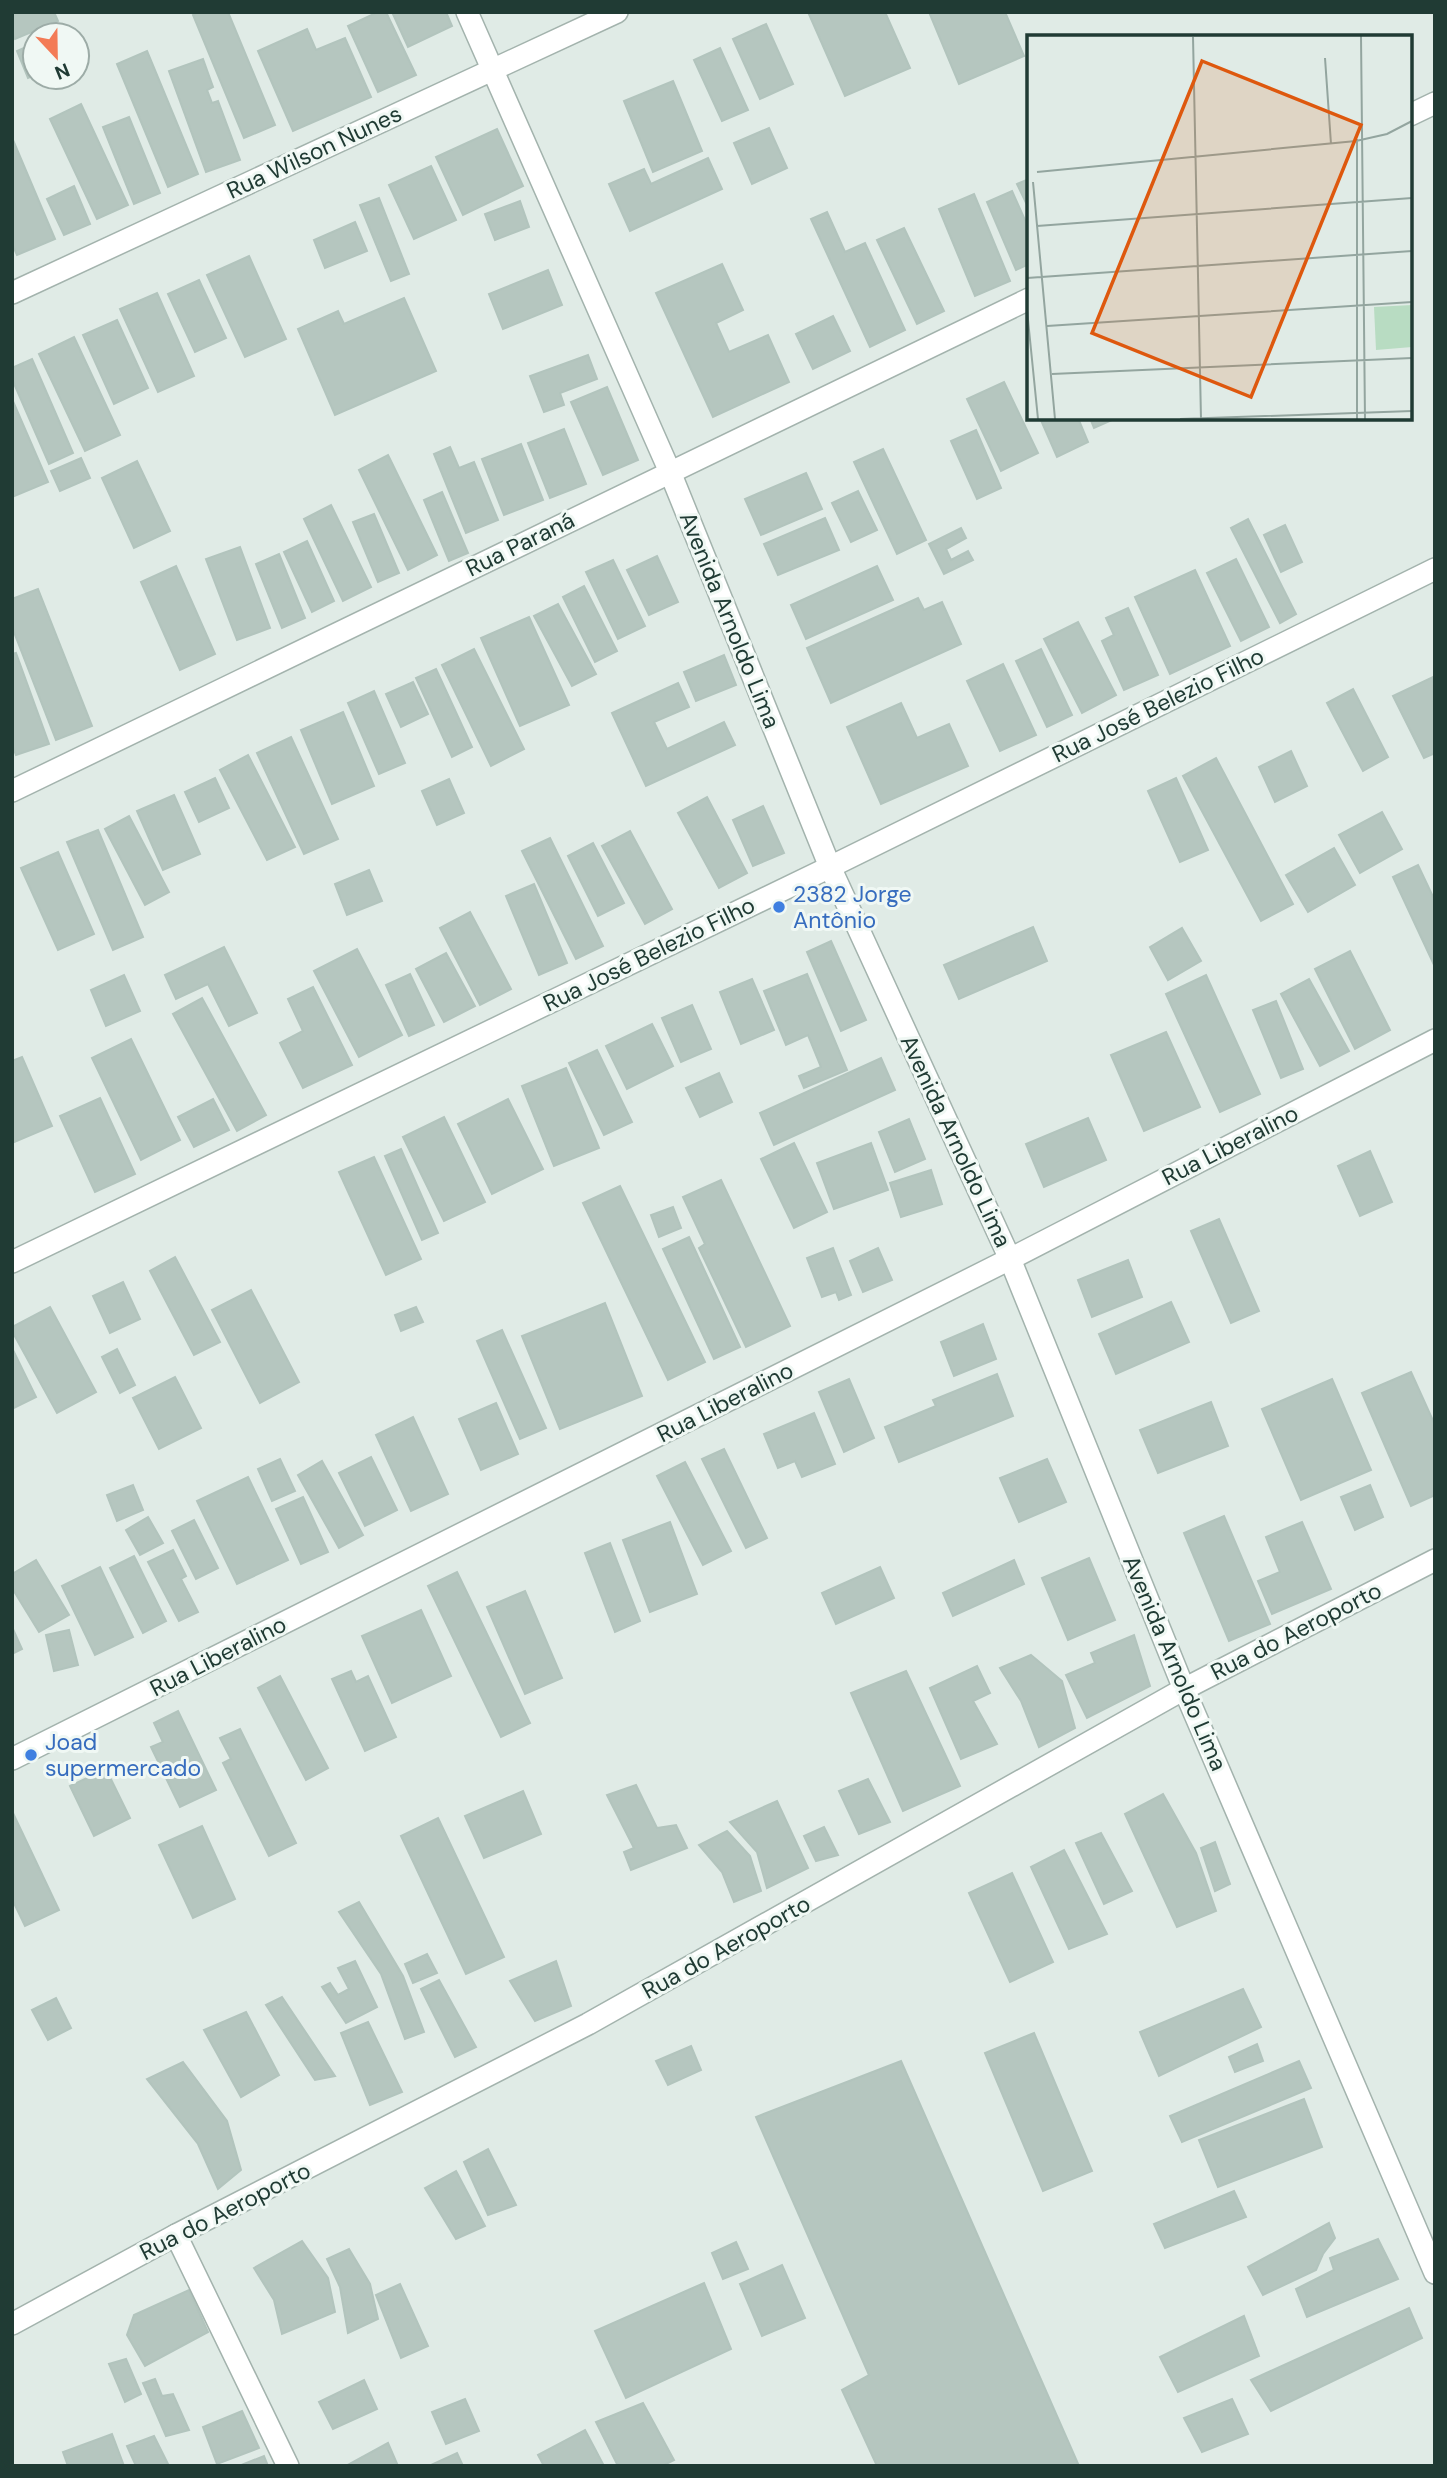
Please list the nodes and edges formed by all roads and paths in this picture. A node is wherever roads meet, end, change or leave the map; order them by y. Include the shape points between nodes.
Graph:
1 (467, 12) edge
2 (617, 12) edge
3 (492, 69) junction
4 (1435, 103) edge
5 (1412, 114) edge
6 (12, 293) edge
7 (1027, 300) edge
8 (670, 472) junction
9 (1435, 569) edge
10 (12, 791) edge
11 (830, 867) junction
12 (1435, 1040) edge
13 (1010, 1259) junction
14 (12, 1262) edge
15 (1435, 1560) edge
16 (1184, 1689) junction
17 (12, 1759) edge
18 (176, 2235) junction
19 (1435, 2273) edge
20 (12, 2324) edge
21 (288, 2466) edge

1 - 3 street, Avenida Arnoldo Lima
2 - 3 street, Rua Wilson Nunes
3 - 6 street, Rua Wilson Nunes
3 - 8 street, Avenida Arnoldo Lima
4 - 5 street
7 - 8 street, Rua Paraná
8 - 10 street, Rua Paraná
8 - 11 street, Avenida Arnoldo Lima
9 - 11 street, Rua José Belezio Filho
11 - 13 street, Avenida Arnoldo Lima
11 - 14 street, Rua José Belezio Filho
12 - 13 street, Rua Liberalino
13 - 16 street, Avenida Arnoldo Lima
13 - 17 street, Rua Liberalino
15 - 16 street, Rua do Aeroporto
16 - 18 street, Rua do Aeroporto via 588,2024
16 - 19 street, Avenida Arnoldo Lima
18 - 20 street, Rua do Aeroporto
18 - 21 street

